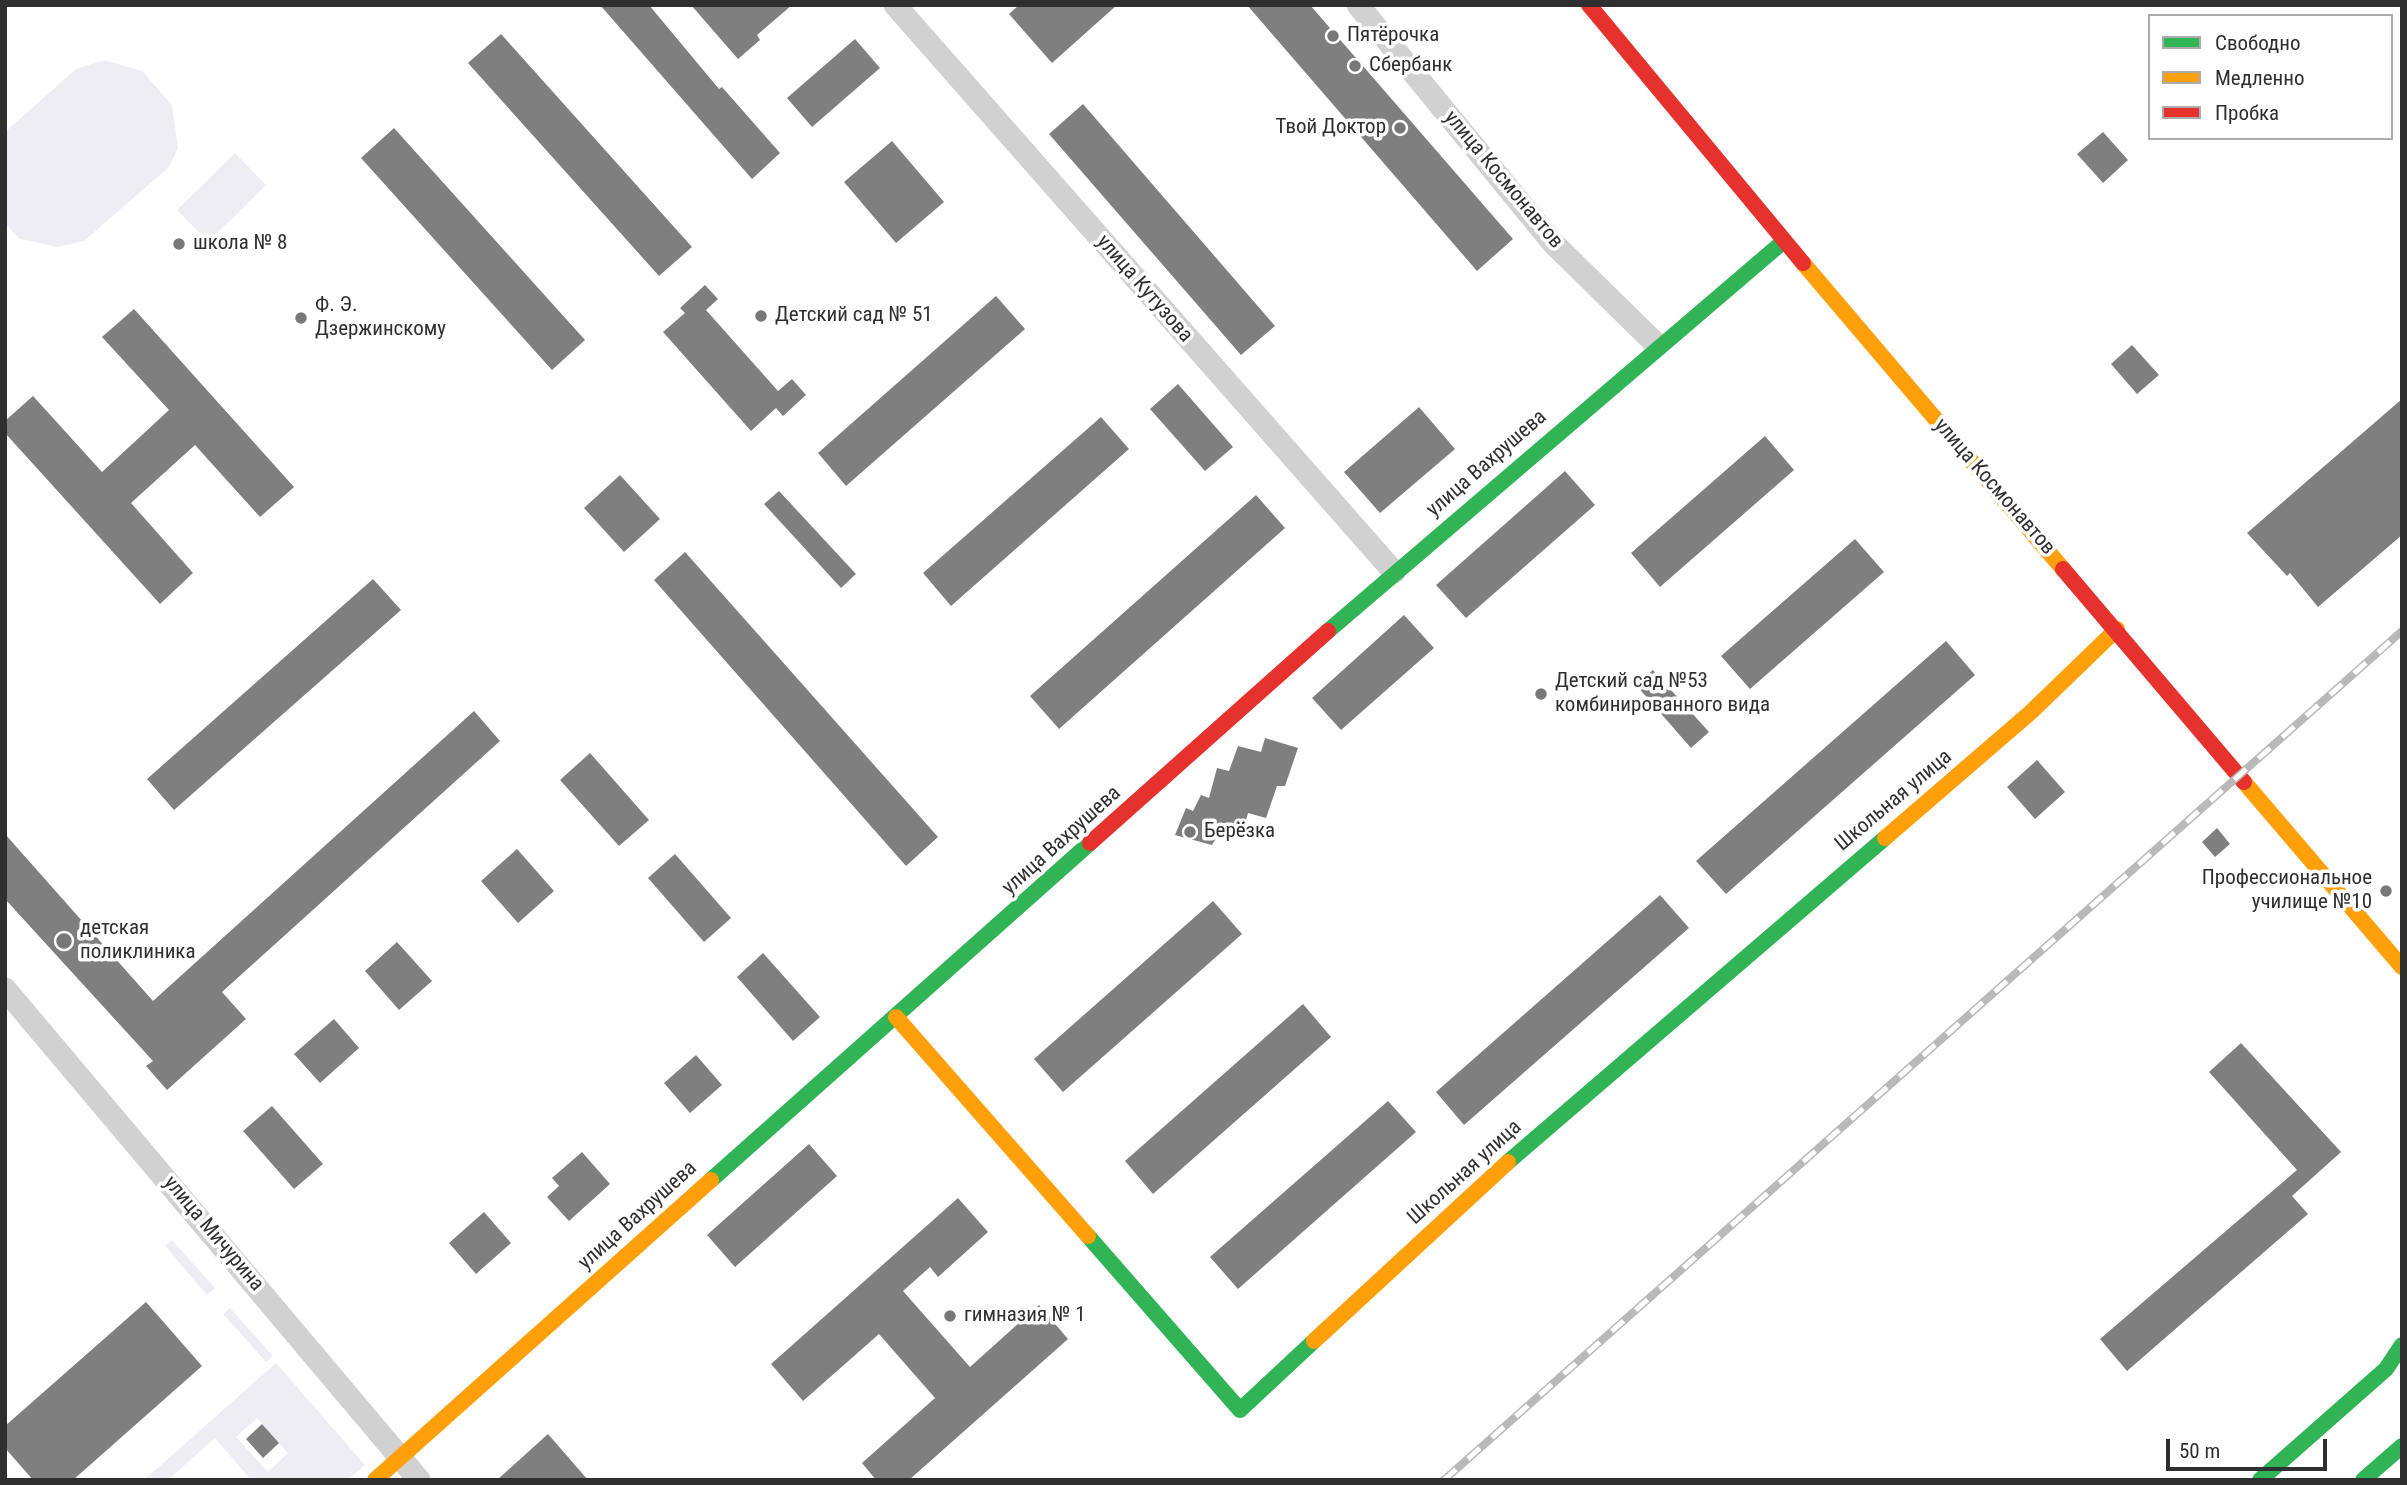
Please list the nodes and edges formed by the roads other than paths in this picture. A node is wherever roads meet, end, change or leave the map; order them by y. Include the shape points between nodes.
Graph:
1 (895, 5) edge
2 (1358, 5) edge
3 (1589, 5) edge
4 (1784, 241) junction
5 (1657, 345) junction
6 (1394, 572) junction
7 (2117, 629) junction
8 (2402, 967) edge
9 (5, 989) edge
10 (896, 1017) junction
11 (2402, 1345) edge
12 (2402, 1446) edge
13 (399, 1457) junction
14 (375, 1480) edge
15 (419, 1480) edge
16 (2260, 1480) edge
17 (2363, 1480) edge

1 - 6 street, улица Кутузова
2 - 5 street, улица Космонавтов via 1553,243
3 - 4 main road, улица Космонавтов
4 - 5 main road, улица Вахрушева
4 - 7 main road, улица Космонавтов
5 - 6 main road, улица Вахрушева
6 - 10 main road, улица Вахрушева
7 - 8 main road, улица Космонавтов
7 - 10 main road, Школьная улица via 2031,712 1487,1180 1240,1409
9 - 13 street, улица Мичурина
10 - 13 main road, улица Вахрушева
11 - 16 main road via 2386,1369
12 - 17 main road
13 - 14 main road, улица Вахрушева
13 - 15 street, улица Мичурина

